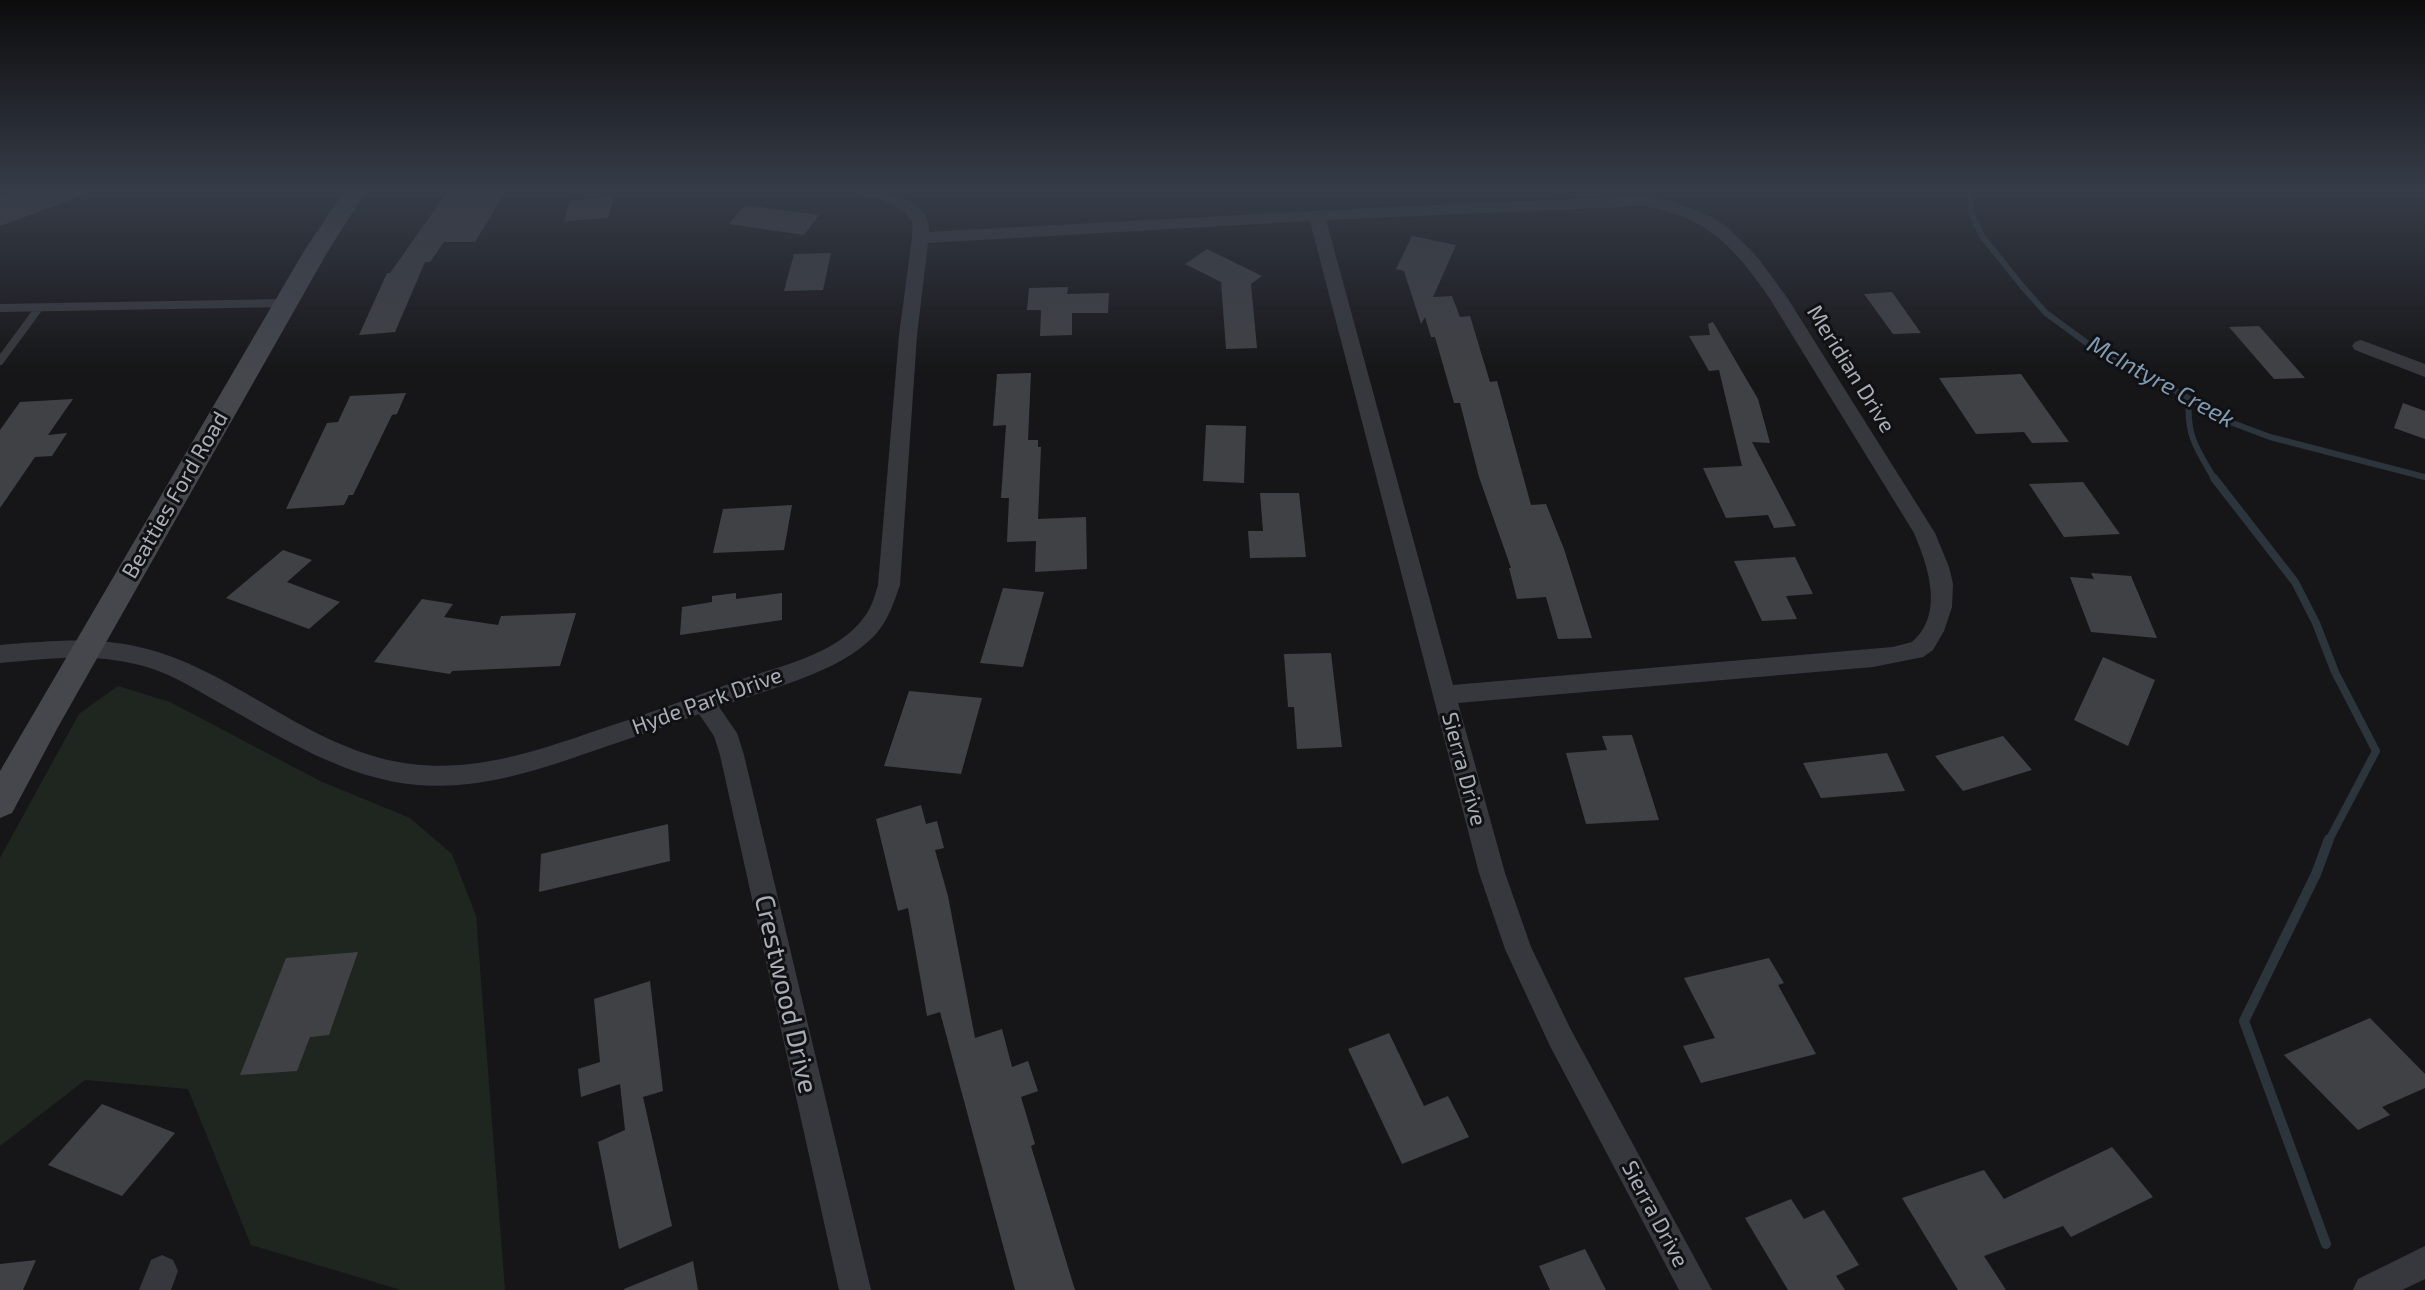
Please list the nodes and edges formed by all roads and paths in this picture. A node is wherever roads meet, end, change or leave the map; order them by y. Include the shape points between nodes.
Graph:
1 (317, 251) edge
2 (918, 251) edge
3 (1326, 251) edge
4 (1743, 251) edge
5 (286, 303) junction
6 (0, 308) edge
7 (39, 308) junction
8 (2361, 346) dead end
9 (0, 361) edge
10 (2425, 370) edge
11 (87, 648) junction
12 (0, 654) edge
13 (1444, 695) junction
14 (704, 703) junction
15 (0, 803) edge
16 (2425, 1262) edge
17 (855, 1290) edge
18 (1696, 1290) edge
19 (2369, 1290) edge

1 - 5 main road, Beatties Ford Road
2 - 14 street, Hyde Park Drive via 890,574 882,607 862,634 843,648
3 - 13 street, Sierra Drive
4 - 13 street, Meridian Drive via 1779,299 1925,538 1939,571 1942,601 1925,644 1910,652 1788,666
5 - 7 lane
5 - 11 main road, Beatties Ford Road
6 - 7 lane
7 - 9 lane
8 - 10 street
11 - 12 street, Hyde Park Drive
11 - 14 street, Hyde Park Drive via 157,661 326,749 403,773 447,776 516,766
11 - 15 main road, Beatties Ford Road
13 - 18 street, Sierra Drive via 1492,873 1518,949 1560,1037
14 - 17 street, Crestwood Drive via 725,733 732,755
16 - 19 street

